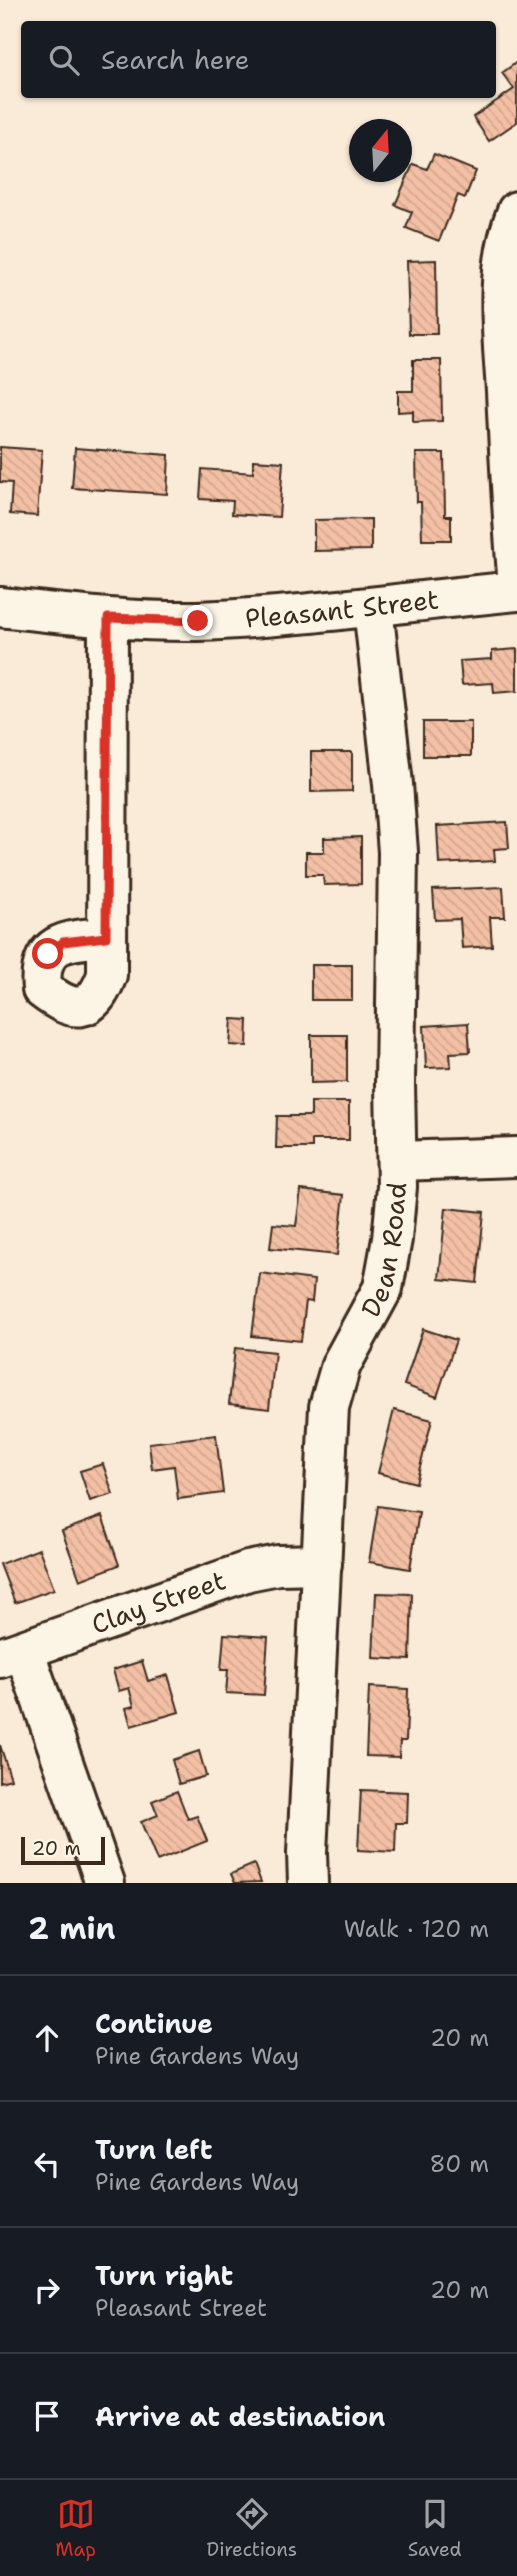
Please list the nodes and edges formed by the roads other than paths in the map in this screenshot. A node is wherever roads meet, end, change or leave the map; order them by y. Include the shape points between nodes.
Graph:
1 (517, 211) edge
2 (517, 573) edge
3 (517, 591) edge
4 (0, 607) edge
5 (373, 608) junction
6 (108, 618) junction
7 (106, 937) dead end
8 (517, 1157) edge
9 (398, 1161) junction
10 (321, 1564) junction
11 (12, 1654) edge
12 (105, 1883) edge
13 (308, 1883) edge

1 - 2 street via 505,257 501,305
3 - 5 street, Pleasant Street
4 - 6 street, Pleasant Street
5 - 6 street, Pleasant Street via 198,621
5 - 9 street, Dean Road via 398,852
6 - 7 street
8 - 9 street
9 - 10 street, Dean Road via 396,1212 383,1288 341,1364 329,1407
10 - 11 street, Clay Street via 248,1571
10 - 13 street, Dean Road
11 - 12 street

